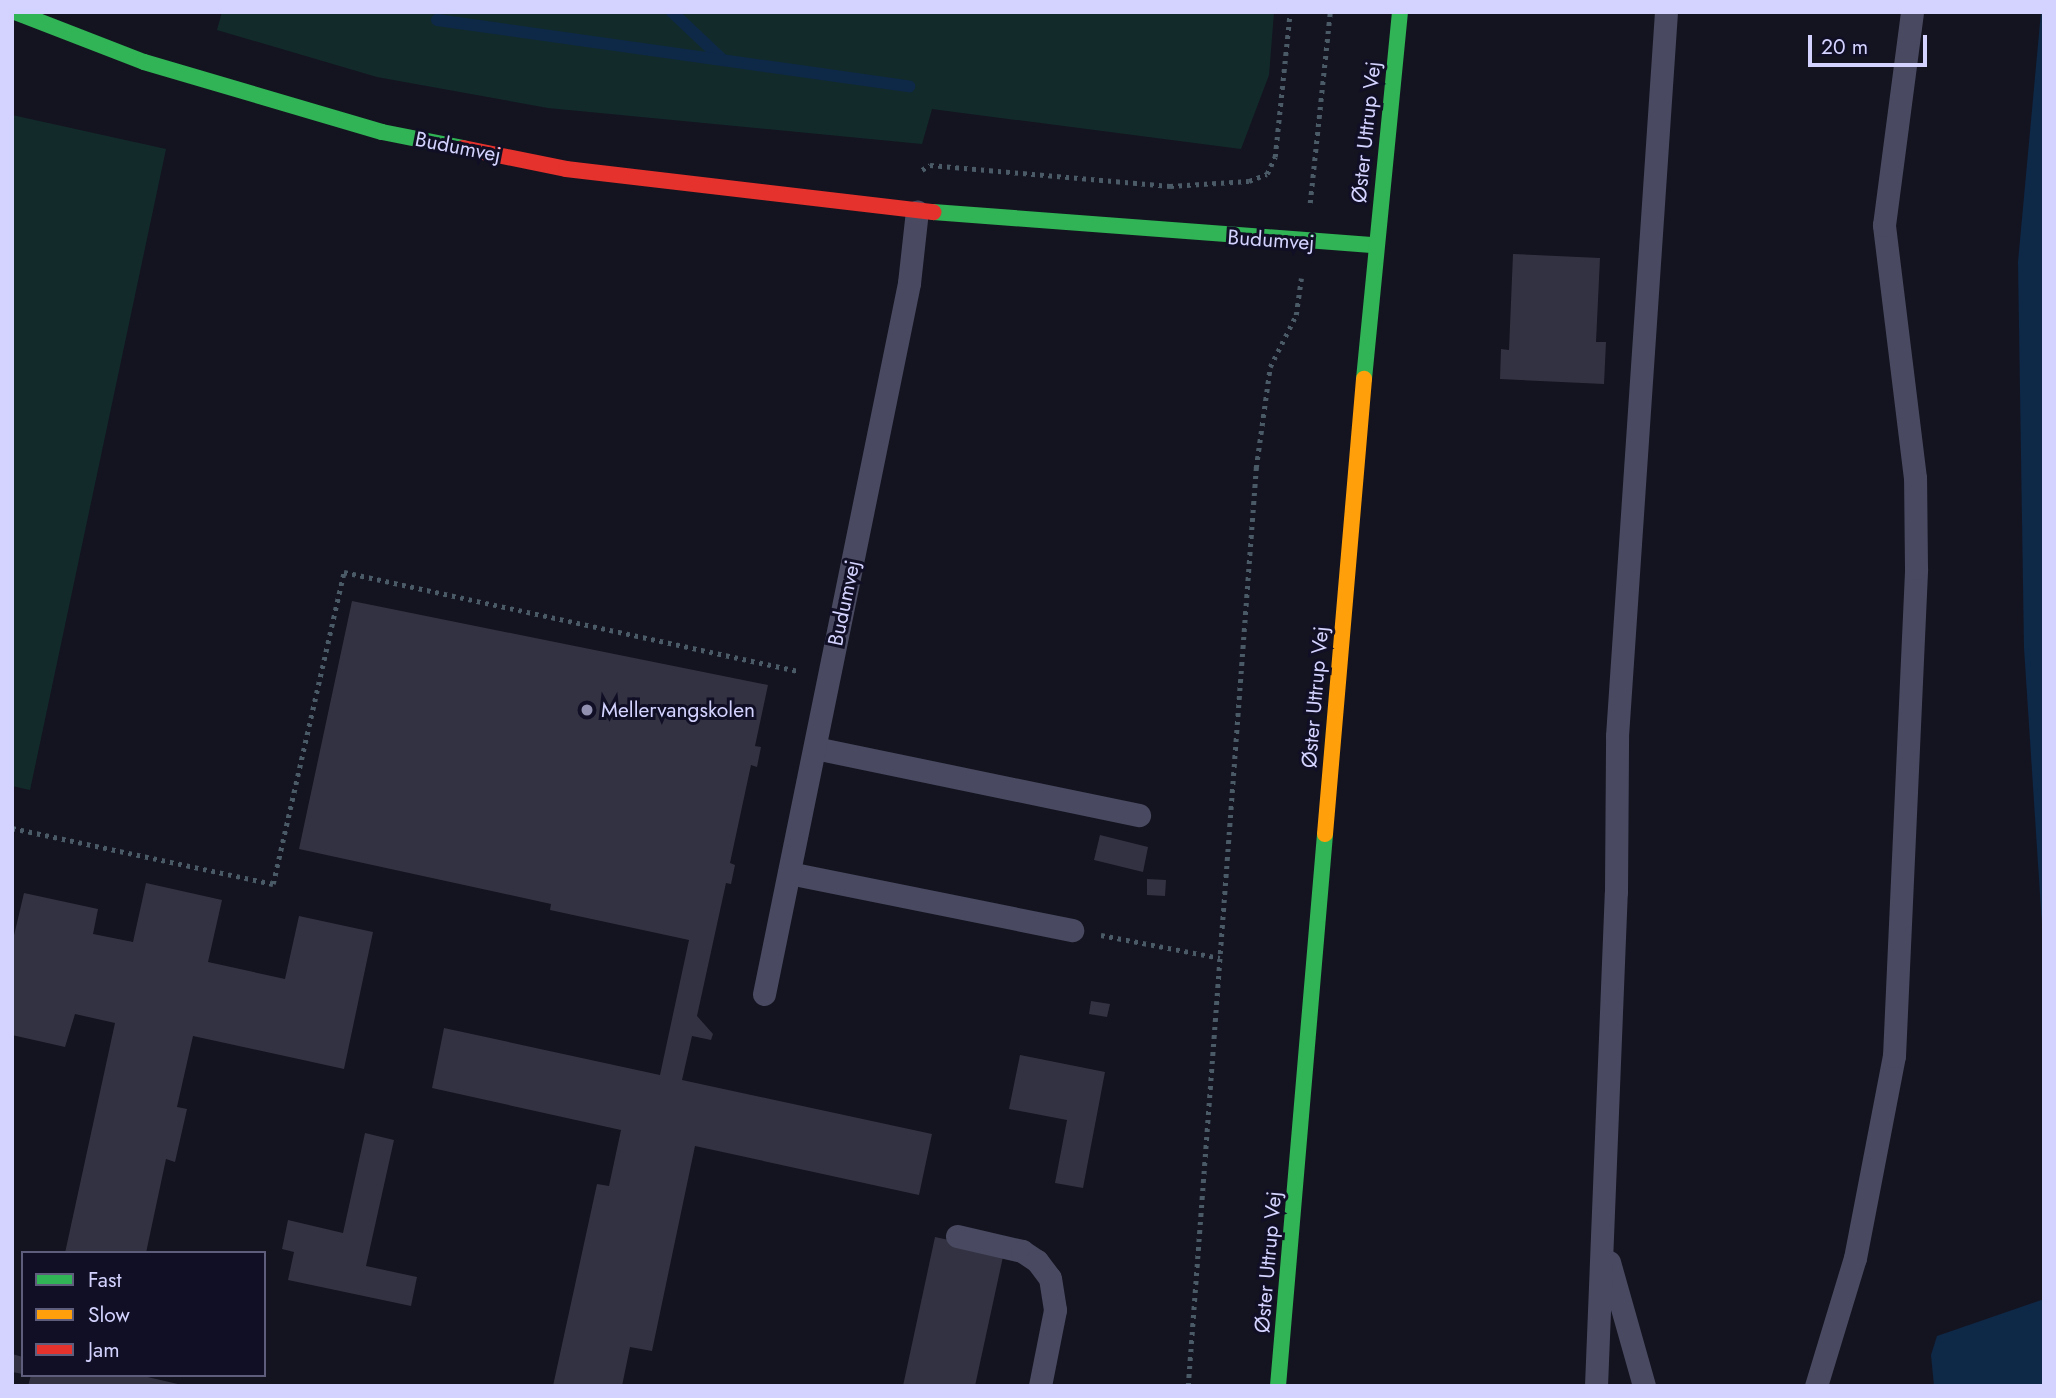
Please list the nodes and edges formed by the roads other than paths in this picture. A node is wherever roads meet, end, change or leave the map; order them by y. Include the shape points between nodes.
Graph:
1 (15, 12) edge
2 (1400, 12) edge
3 (1666, 12) edge
4 (1912, 12) edge
5 (917, 211) junction
6 (1375, 245) junction
7 (815, 748) junction
8 (1139, 815) dead end
9 (789, 873) junction
10 (1072, 930) road end
11 (764, 994) dead end
12 (957, 1236) dead end
13 (1603, 1242) junction
14 (1040, 1386) edge
15 (1278, 1386) edge
16 (1595, 1386) edge
17 (1644, 1386) edge
18 (1816, 1386) edge

1 - 5 street, Budumvej via 144,62 382,132 566,169
2 - 6 street, Øster Uttrup Vej
3 - 13 lane via 1617,736
4 - 18 lane via 1884,225 1895,287 1915,517 1894,1056 1854,1258
5 - 6 street, Budumvej
5 - 7 lane, Budumvej via 909,283
6 - 15 street, Øster Uttrup Vej
7 - 8 lane
7 - 9 lane, Budumvej
9 - 10 lane
9 - 11 lane, Budumvej
12 - 14 lane via 1022,1251 1050,1278 1055,1310
13 - 16 lane
13 - 17 lane

